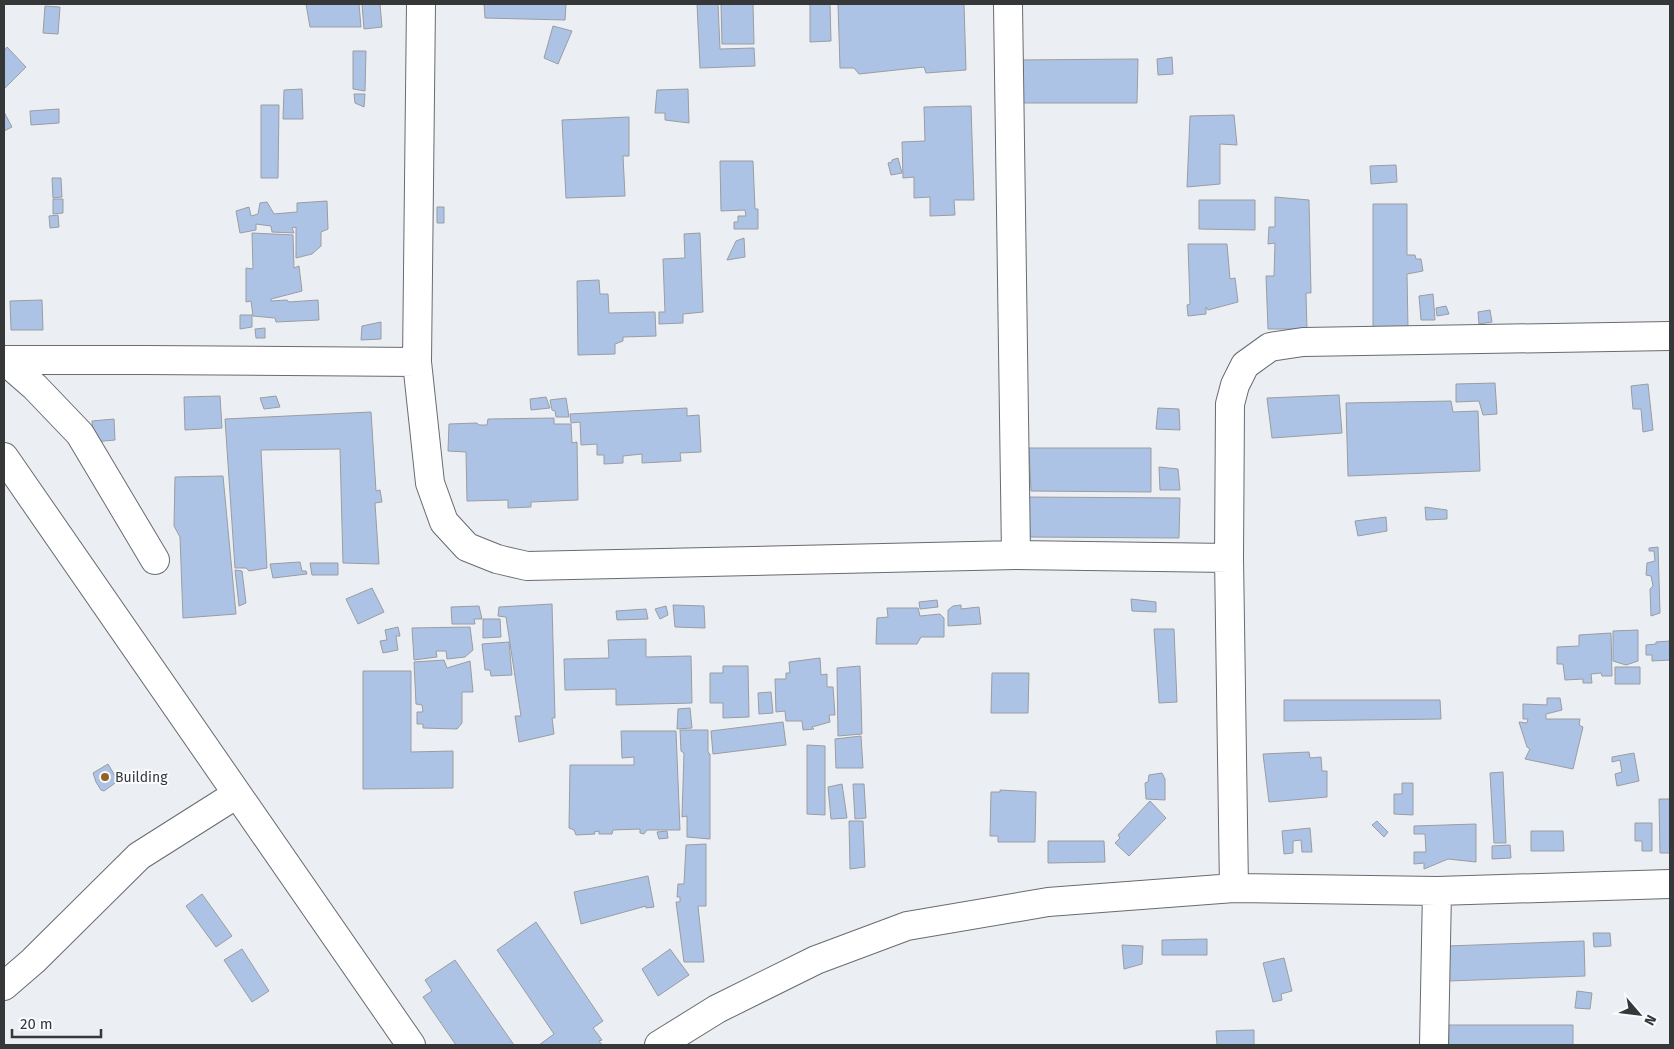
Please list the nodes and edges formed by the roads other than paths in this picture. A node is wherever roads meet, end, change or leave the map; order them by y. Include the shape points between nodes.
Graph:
1 (421, 4) edge
2 (1008, 4) edge
3 (1670, 336) edge
4 (4, 360) edge
5 (417, 362) junction
6 (4, 457) edge
7 (1016, 555) junction
8 (1229, 558) junction
9 (155, 560) dead end
10 (237, 794) junction
11 (1670, 884) edge
12 (1234, 888) junction
13 (1437, 891) junction
14 (4, 986) edge
15 (411, 1045) edge
16 (659, 1045) edge
17 (1434, 1045) edge

1 - 5 street
2 - 7 street
3 - 8 street via 1303,342 1270,347 1245,365 1230,404
4 - 5 street
4 - 9 street via 80,434
5 - 7 street via 430,483 444,522 467,547 497,559 527,566
6 - 10 street
7 - 8 street
8 - 12 street
10 - 14 street via 139,856
10 - 15 street
11 - 13 street
12 - 13 street
12 - 16 street via 1048,902 907,926 816,960 717,1009
13 - 17 street

